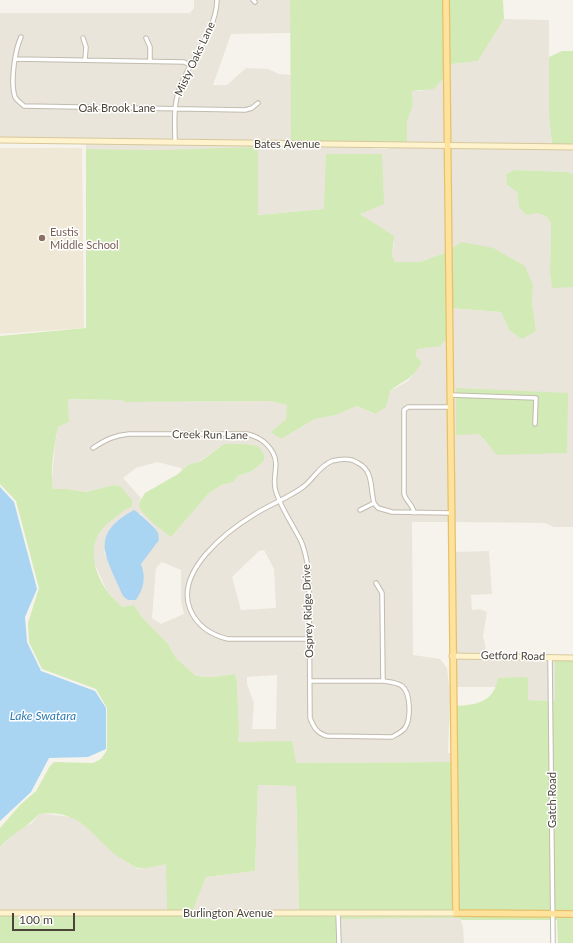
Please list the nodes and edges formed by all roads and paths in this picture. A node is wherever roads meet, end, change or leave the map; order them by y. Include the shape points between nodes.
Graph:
1 (217, 0) edge
2 (446, 0) edge
3 (21, 37) dead end
4 (83, 38) dead end
5 (146, 38) dead end
6 (15, 59) junction
7 (85, 60) junction
8 (150, 61) junction
9 (190, 65) junction
10 (258, 103) dead end
11 (175, 108) junction
12 (0, 140) edge
13 (175, 142) junction
14 (447, 145) junction
15 (573, 147) edge
16 (450, 395) junction
17 (450, 407) junction
18 (536, 424) dead end
19 (93, 448) dead end
20 (279, 500) junction
21 (374, 503) junction
22 (360, 510) dead end
23 (414, 513) junction
24 (451, 513) junction
25 (376, 583) dead end
26 (309, 639) junction
27 (452, 656) junction
28 (550, 657) junction
29 (573, 658) edge
30 (310, 681) junction
31 (383, 681) junction
32 (0, 913) edge
33 (456, 913) junction
34 (338, 914) junction
35 (553, 914) junction
36 (573, 914) edge
37 (339, 943) edge
38 (553, 943) edge

1 - 9 street, Misty Oaks Lane via 211,25
2 - 14 main road
3 - 6 street, Oak Brook Lane
4 - 7 street via 86,47
5 - 8 street via 150,47
6 - 7 street
6 - 11 street, Oak Brook Lane via 14,88 16,97 24,106
7 - 8 street
8 - 9 street via 184,62
9 - 11 street, Misty Oaks Lane via 179,90
10 - 11 street, Oak Brook Lane via 245,110
11 - 13 street, Misty Oaks Lane
12 - 13 street, Bates Avenue
13 - 14 street, Bates Avenue
14 - 15 street, Bates Avenue
14 - 16 main road
16 - 17 main road
16 - 18 street via 536,398
17 - 23 street via 408,407 404,410 404,496 413,506
17 - 24 main road
19 - 20 street, Creek Run Lane via 108,439 129,434 247,434 258,437 267,444 274,455 274,484
20 - 21 street via 304,486 323,466 331,462 349,460 358,463 370,476
20 - 26 street, Osprey Ridge Drive via 302,543 306,559 309,574
20 - 26 street via 226,535 202,558 191,574 187,597 195,620 216,636 228,639
21 - 22 street
21 - 23 street via 384,511
23 - 24 street
24 - 27 main road
25 - 31 street via 382,593
26 - 30 street, Osprey Ridge Drive
27 - 28 street, Getford Road
27 - 33 main road
28 - 29 street, Getford Road
28 - 35 street, Gatch Road
30 - 31 street, Osprey Ridge Drive
30 - 31 street, Osprey Ridge Drive via 310,718 313,727 319,733 326,736 392,736 400,733 409,719 407,694 402,686 395,682
32 - 34 street, Burlington Avenue
33 - 34 street, Burlington Avenue
33 - 35 main road
34 - 37 street
35 - 36 main road
35 - 38 street, Gatch Road

